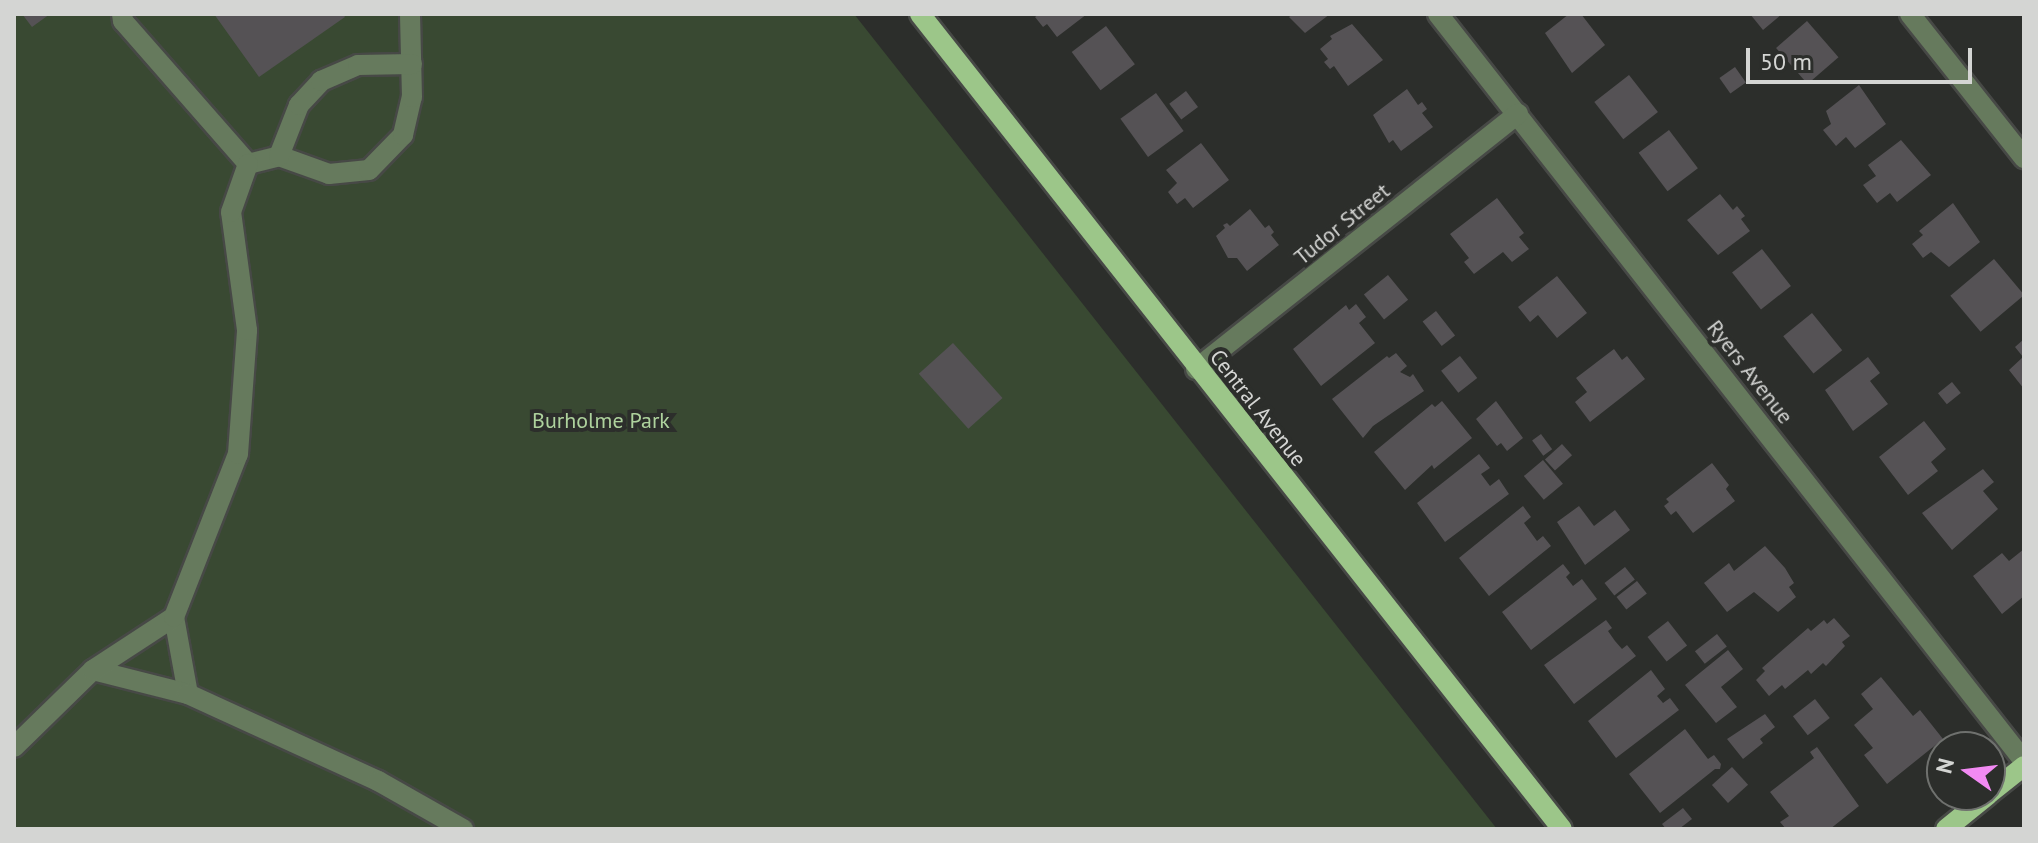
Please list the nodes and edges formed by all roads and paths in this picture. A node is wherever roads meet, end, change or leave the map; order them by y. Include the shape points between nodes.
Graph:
1 (122, 14) edge
2 (410, 14) edge
3 (920, 14) edge
4 (1438, 14) edge
5 (1910, 14) edge
6 (412, 64) junction
7 (1518, 114) junction
8 (279, 156) junction
9 (2024, 158) edge
10 (248, 164) junction
11 (1196, 369) junction
12 (174, 617) junction
13 (93, 670) junction
14 (188, 694) junction
15 (14, 747) edge
16 (2024, 763) edge
17 (2006, 779) edge
18 (1968, 811) edge
19 (463, 829) edge
20 (1562, 829) edge
21 (1946, 829) edge

1 - 10 street
2 - 6 street
3 - 11 main road, Central Avenue
4 - 7 street, Ryers Avenue
5 - 9 street
6 - 8 street via 358,65 321,81 299,105
6 - 8 street via 412,97 403,135 369,170 329,174
7 - 11 street, Tudor Street
7 - 16 street, Ryers Avenue
8 - 10 street
10 - 12 street via 231,212 247,330 238,454
11 - 20 main road, Central Avenue
12 - 13 street
12 - 14 street
13 - 14 street
13 - 15 street
14 - 19 street via 378,781
16 - 17 main road
18 - 21 main road

